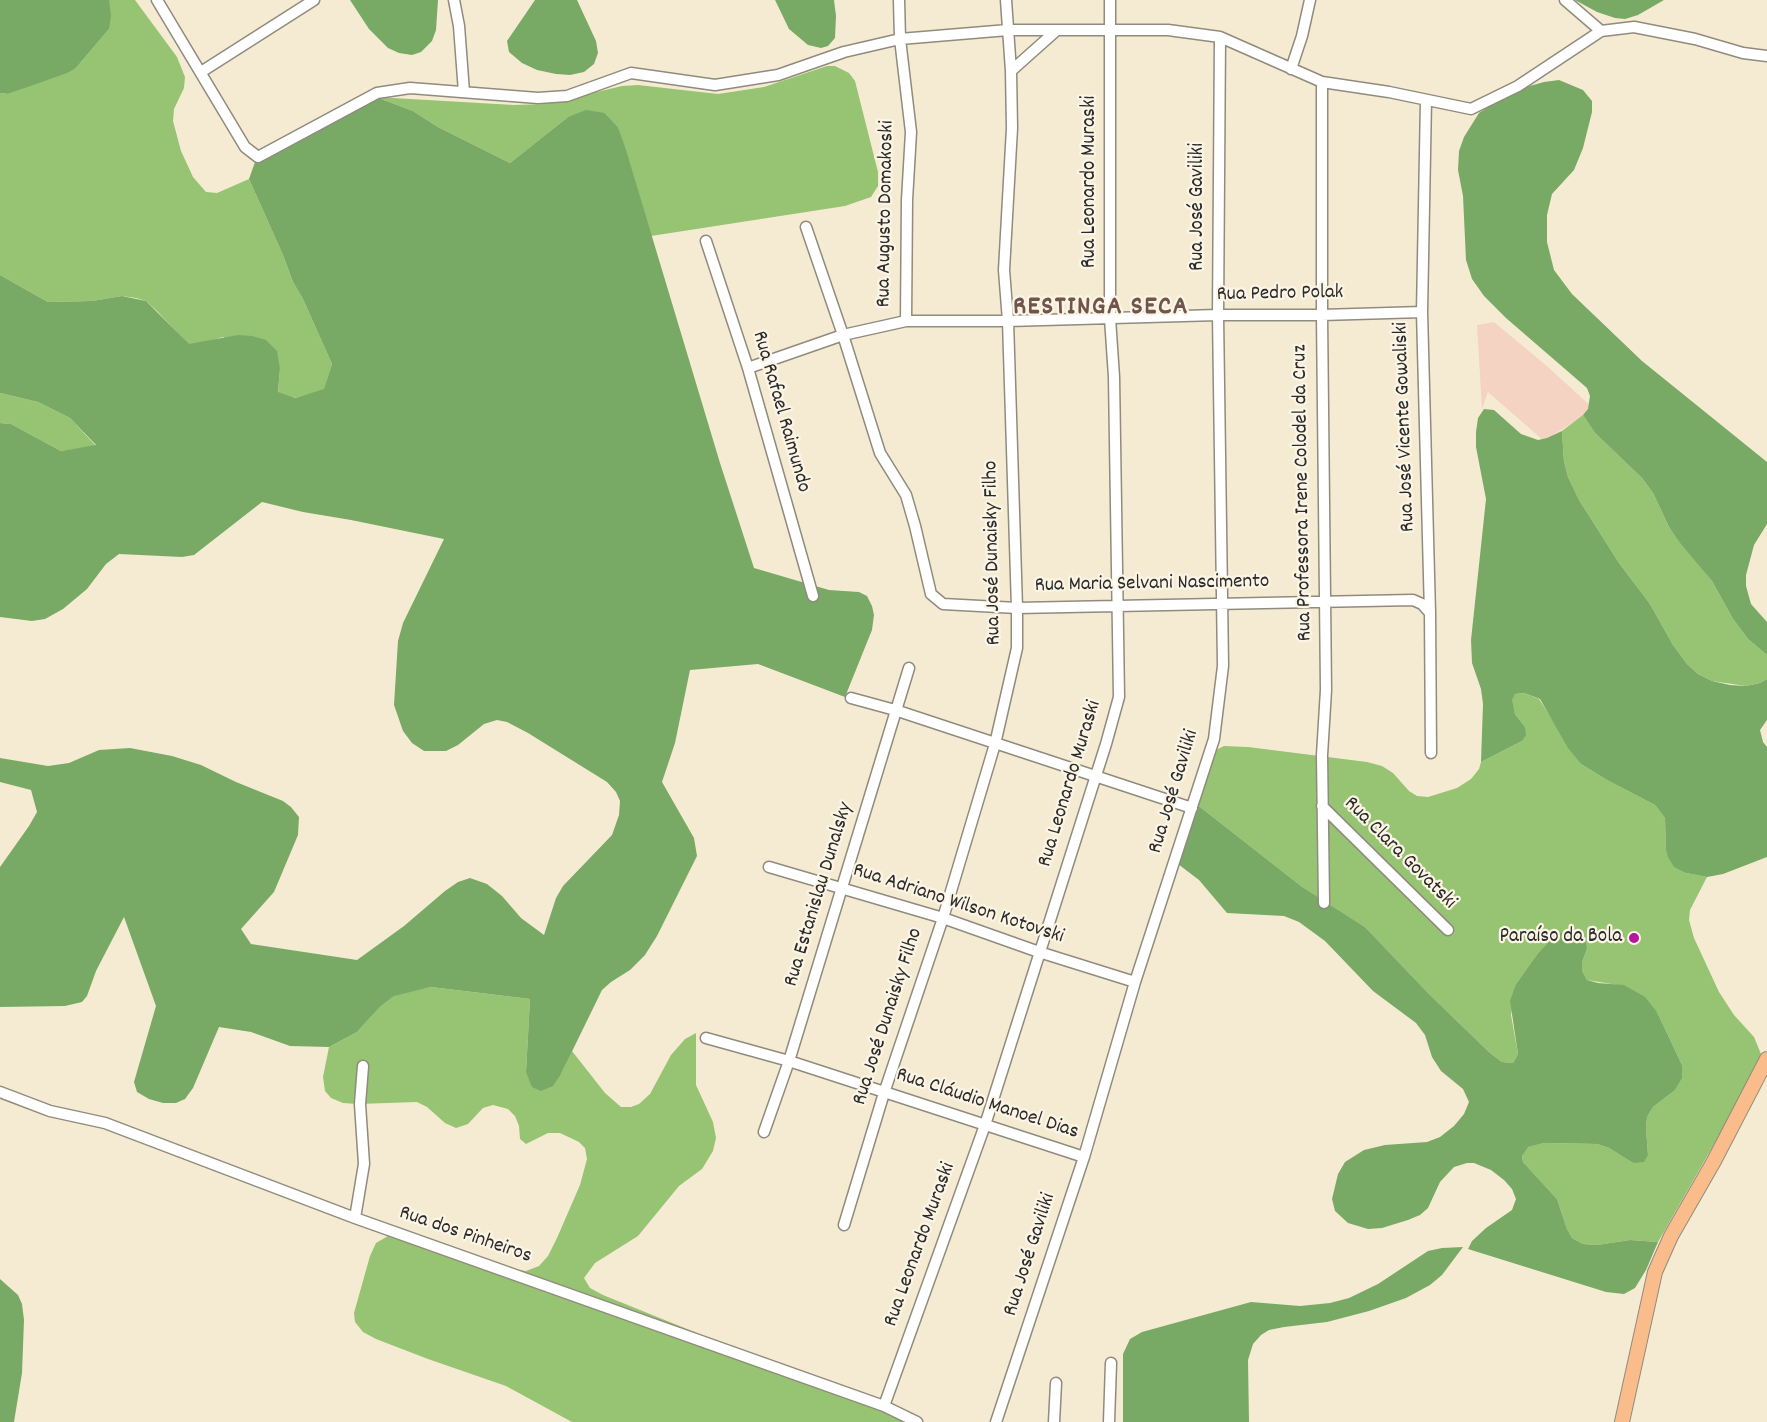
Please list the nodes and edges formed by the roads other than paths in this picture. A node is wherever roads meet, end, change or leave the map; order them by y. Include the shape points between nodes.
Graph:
1 (157, 0) edge
2 (314, 0) edge
3 (454, 0) edge
4 (898, 0) edge
5 (1006, 0) edge
6 (1110, 0) edge
7 (1310, 0) edge
8 (1565, 0) edge
9 (1008, 30) junction
10 (1057, 30) junction
11 (1111, 31) junction
12 (1601, 31) junction
13 (1220, 38) junction
14 (900, 39) junction
15 (1767, 56) edge
16 (1291, 69) junction
17 (1011, 71) junction
18 (201, 72) junction
19 (1322, 82) junction
20 (464, 92) junction
21 (1426, 100) junction
22 (806, 227) dead end
23 (706, 242) dead end
24 (1422, 312) junction
25 (1218, 315) junction
26 (1322, 315) junction
27 (1110, 318) junction
28 (906, 321) junction
29 (1008, 321) junction
30 (843, 335) junction
31 (748, 368) junction
32 (813, 596) dead end
33 (1325, 601) junction
34 (1221, 603) junction
35 (1116, 605) junction
36 (1017, 608) junction
37 (1430, 613) junction
38 (909, 668) dead end
39 (851, 698) dead end
40 (895, 710) junction
41 (995, 744) junction
42 (1431, 753) dead end
43 (1095, 777) junction
44 (1323, 806) junction
45 (1192, 808) junction
46 (769, 867) dead end
47 (843, 888) junction
48 (1324, 903) dead end
49 (943, 918) junction
50 (1448, 930) dead end
51 (1039, 952) junction
52 (1135, 982) junction
53 (706, 1038) dead end
54 (1767, 1059) edge
55 (789, 1061) junction
56 (363, 1066) dead end
57 (0, 1092) edge
58 (884, 1093) junction
59 (985, 1125) junction
60 (764, 1132) dead end
61 (1084, 1157) junction
62 (355, 1218) junction
63 (844, 1225) dead end
64 (1111, 1363) dead end
65 (1056, 1383) dead end
66 (884, 1406) junction
67 (916, 1422) edge
68 (996, 1422) edge
69 (1054, 1422) edge
70 (1109, 1422) edge
71 (1622, 1422) edge

1 - 18 street
2 - 18 street
3 - 20 street
4 - 14 street, Rua Augusto Domakoski
5 - 9 street, Rua José Dunaisky Filho
6 - 11 street, Rua Leonardo Muraski
7 - 16 street
8 - 12 street
9 - 10 street
9 - 14 street
9 - 17 street, Rua José Dunaisky Filho
10 - 11 street
10 - 17 street
11 - 13 street via 1168,30
11 - 27 street, Rua Leonardo Muraski
12 - 15 street via 1634,27
12 - 21 street via 1518,86 1471,109
13 - 16 street
13 - 25 street, Rua José Gaviliki
14 - 20 street via 844,52 778,75 715,85 631,73 567,96 538,98
14 - 28 street, Rua Augusto Domakoski via 911,132
16 - 19 street
17 - 29 street, Rua José Dunaisky Filho via 1012,128 1004,270
18 - 20 street via 245,147 258,157 377,93 410,88
19 - 21 street
19 - 26 street, Rua Professora Irene Colodel da Cruz
21 - 24 street, Rua José Vicente Gowaliski
22 - 30 street, Rua Maria Selvani Nascimento
23 - 31 street, Rua Rafael Raimundo
24 - 26 street, Rua Pedro Polak
24 - 37 street, Rua José Vicente Gowaliski
25 - 26 street, Rua Pedro Polak
25 - 27 street, Rua Pedro Polak
25 - 34 street, Rua José Gaviliki
26 - 33 street, Rua Professora Irene Colodel da Cruz
27 - 29 street, Rua Pedro Polak
27 - 35 street, Rua Leonardo Muraski
28 - 29 street, Rua Pedro Polak
28 - 30 street, Rua Pedro Polak
29 - 36 street, Rua José Dunaisky Filho
30 - 31 street, Rua Pedro Polak
30 - 36 street, Rua Maria Selvani Nascimento via 880,453 906,495 931,594 943,604
31 - 32 street, Rua Rafael Raimundo
33 - 34 street, Rua Maria Selvani Nascimento
33 - 37 street, Rua Maria Selvani Nascimento via 1413,600
33 - 44 street, Rua Professora Irene Colodel da Cruz
34 - 35 street, Rua Maria Selvani Nascimento
34 - 45 street, Rua José Gaviliki via 1223,666 1214,739
35 - 36 street, Rua Maria Selvani Nascimento
35 - 43 street, Rua Leonardo Muraski via 1119,697
36 - 41 street, Rua José Dunaisky Filho via 1017,648
37 - 42 street, Rua José Vicente Gowaliski
38 - 40 street, Rua Estanislau Dunalsky
39 - 40 street
40 - 41 street
40 - 47 street, Rua Estanislau Dunalsky
41 - 43 street
41 - 49 street, Rua José Dunaisky Filho
43 - 45 street
43 - 51 street, Rua Leonardo Muraski
44 - 48 street, Rua Professora Irene Colodel da Cruz
44 - 50 street, Rua Clara Govatski
45 - 52 street, Rua José Gaviliki
46 - 47 street, Rua Adriano Wilson Kotovski
47 - 49 street, Rua Adriano Wilson Kotovski
47 - 55 street, Rua Estanislau Dunalsky
49 - 51 street, Rua Adriano Wilson Kotovski
49 - 58 street, Rua José Dunaisky Filho
51 - 52 street, Rua Adriano Wilson Kotovski
51 - 59 street, Rua Leonardo Muraski
52 - 61 street, Rua José Gaviliki
53 - 55 street, Rua Cláudio Manoel Dias
54 - 71 main road via 1655,1272
55 - 58 street, Rua Cláudio Manoel Dias
55 - 60 street, Rua Estanislau Dunalsky
56 - 62 street via 360,1104 364,1164
57 - 62 street, Rua dos Pinheiros via 50,1111 105,1123
58 - 59 street, Rua Cláudio Manoel Dias
58 - 63 street, Rua José Dunaisky Filho
59 - 61 street, Rua Cláudio Manoel Dias
59 - 66 street, Rua Leonardo Muraski
61 - 68 street, Rua José Gaviliki
62 - 66 street, Rua dos Pinheiros
64 - 70 street
65 - 69 street
66 - 67 street, Rua dos Pinheiros

